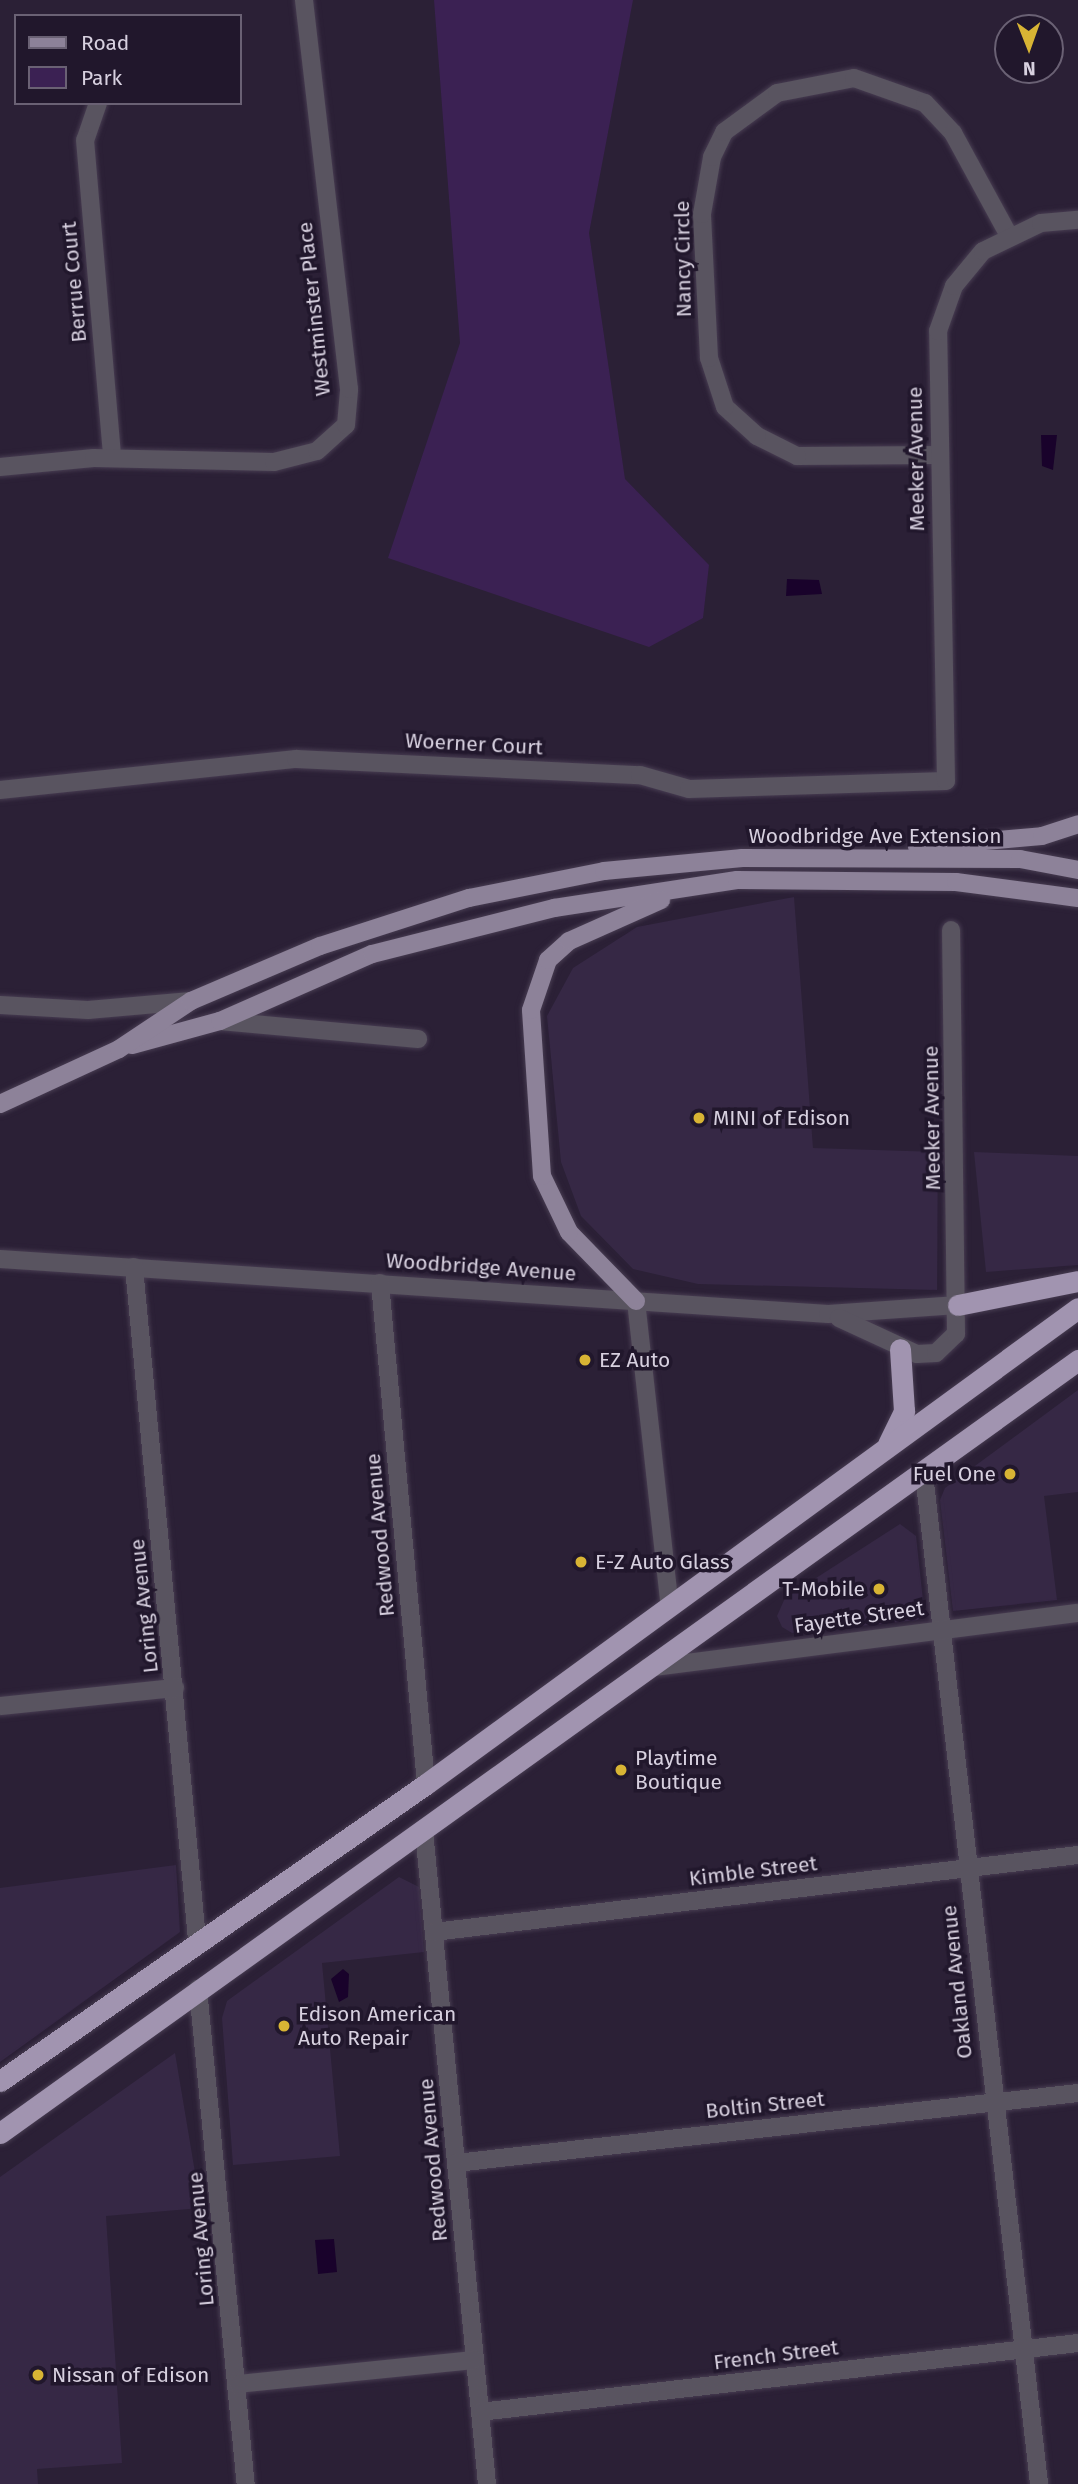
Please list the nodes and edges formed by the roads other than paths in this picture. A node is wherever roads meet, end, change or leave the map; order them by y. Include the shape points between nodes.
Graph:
1 (304, 0) edge
2 (97, 105) edge
3 (1078, 220) edge
4 (1008, 234) junction
5 (938, 455) junction
6 (112, 458) junction
7 (0, 467) edge
8 (946, 781) joint
9 (0, 790) edge
10 (1078, 824) edge
11 (847, 855) junction
12 (1078, 870) edge
13 (737, 880) junction
14 (1078, 898) edge
15 (951, 930) dead end
16 (191, 1000) junction
17 (0, 1005) edge
18 (220, 1021) junction
19 (418, 1040) dead end
20 (119, 1049) junction
21 (0, 1104) edge
22 (0, 1259) edge
23 (134, 1267) junction
24 (1078, 1281) edge
25 (380, 1283) junction
26 (636, 1301) junction
27 (958, 1306) junction
28 (1078, 1308) edge
29 (828, 1314) junction
30 (900, 1349) junction
31 (1074, 1365) edge
32 (886, 1448) junction
33 (924, 1474) junction
34 (670, 1607) junction
35 (1078, 1613) edge
36 (940, 1629) junction
37 (646, 1668) junction
38 (175, 1688) junction
39 (0, 1706) edge
40 (426, 1784) junction
41 (424, 1831) junction
42 (1078, 1855) edge
43 (967, 1868) junction
44 (434, 1932) junction
45 (197, 1940) junction
46 (198, 1989) junction
47 (0, 2081) edge
48 (1078, 2093) edge
49 (993, 2102) junction
50 (0, 2133) edge
51 (456, 2163) junction
52 (1078, 2343) edge
53 (1022, 2350) junction
54 (475, 2360) junction
55 (238, 2384) junction
56 (480, 2412) junction
57 (246, 2484) edge
58 (487, 2484) edge
59 (1039, 2484) edge

1 - 6 street, Westminster Place via 348,389 346,425 317,451 274,462
2 - 6 street, Berrue Court via 85,140
3 - 4 street, Meeker Avenue
4 - 5 street, Meeker Avenue via 965,269 946,302 936,359
4 - 5 street, Nancy Circle via 953,133 925,103 853,78 777,93 724,132 712,157 702,214 709,358 725,407 757,436 797,456
5 - 8 street, Meeker Avenue
6 - 7 street, Westminster Place
8 - 9 street, Woerner Court via 689,789 640,775 296,759
10 - 11 main road via 1042,836
11 - 12 main road, Woodbridge Ave Extension via 1020,859
11 - 16 main road, Woodbridge Ave Extension via 604,871 469,898 320,946
13 - 14 main road, Woodbridge Ave Extension via 956,882
13 - 18 main road, Woodbridge Ave Extension via 476,925 372,954
13 - 26 main road via 605,922 569,940 537,980 531,1010 542,1176 569,1232
15 - 27 street, Meeker Avenue
16 - 17 street via 88,1010
16 - 20 main road, Woodbridge Ave Extension
18 - 19 street
18 - 20 main road, Woodbridge Ave Extension
20 - 21 main road, Woodbridge Ave Extension
22 - 23 street, Woodbridge Avenue
23 - 25 street, Woodbridge Avenue
23 - 38 street, Loring Avenue
24 - 27 highway
25 - 26 street, Woodbridge Avenue
25 - 40 street, Redwood Avenue
26 - 29 street, Woodbridge Avenue
26 - 34 street
27 - 29 street, Woodbridge Avenue
27 - 30 street, Meeker Avenue via 948,1346 936,1353
28 - 32 highway
29 - 30 street via 876,1330
30 - 32 highway via 904,1411
31 - 33 highway
32 - 34 highway
33 - 36 street, Oakland Avenue
33 - 37 highway
34 - 40 highway
35 - 36 street, Fayette Street
36 - 37 street, Fayette Street
36 - 43 street, Oakland Avenue
37 - 41 highway
38 - 39 street
38 - 45 street, Loring Avenue
40 - 45 highway
41 - 44 street, Redwood Avenue
41 - 46 highway
42 - 43 street, Kimble Street
43 - 44 street, Kimble Street
43 - 49 street, Oakland Avenue
44 - 51 street, Redwood Avenue
45 - 47 highway
46 - 50 highway
46 - 55 street, Loring Avenue
48 - 49 street, Boltin Street
49 - 51 street, Boltin Street
49 - 53 street, Oakland Avenue
51 - 54 street, Redwood Avenue
52 - 53 street, French Street
53 - 56 street, French Street
53 - 59 street, Oakland Avenue
54 - 55 street
54 - 56 street, Redwood Avenue
55 - 57 street, Loring Avenue
56 - 58 street, Redwood Avenue

